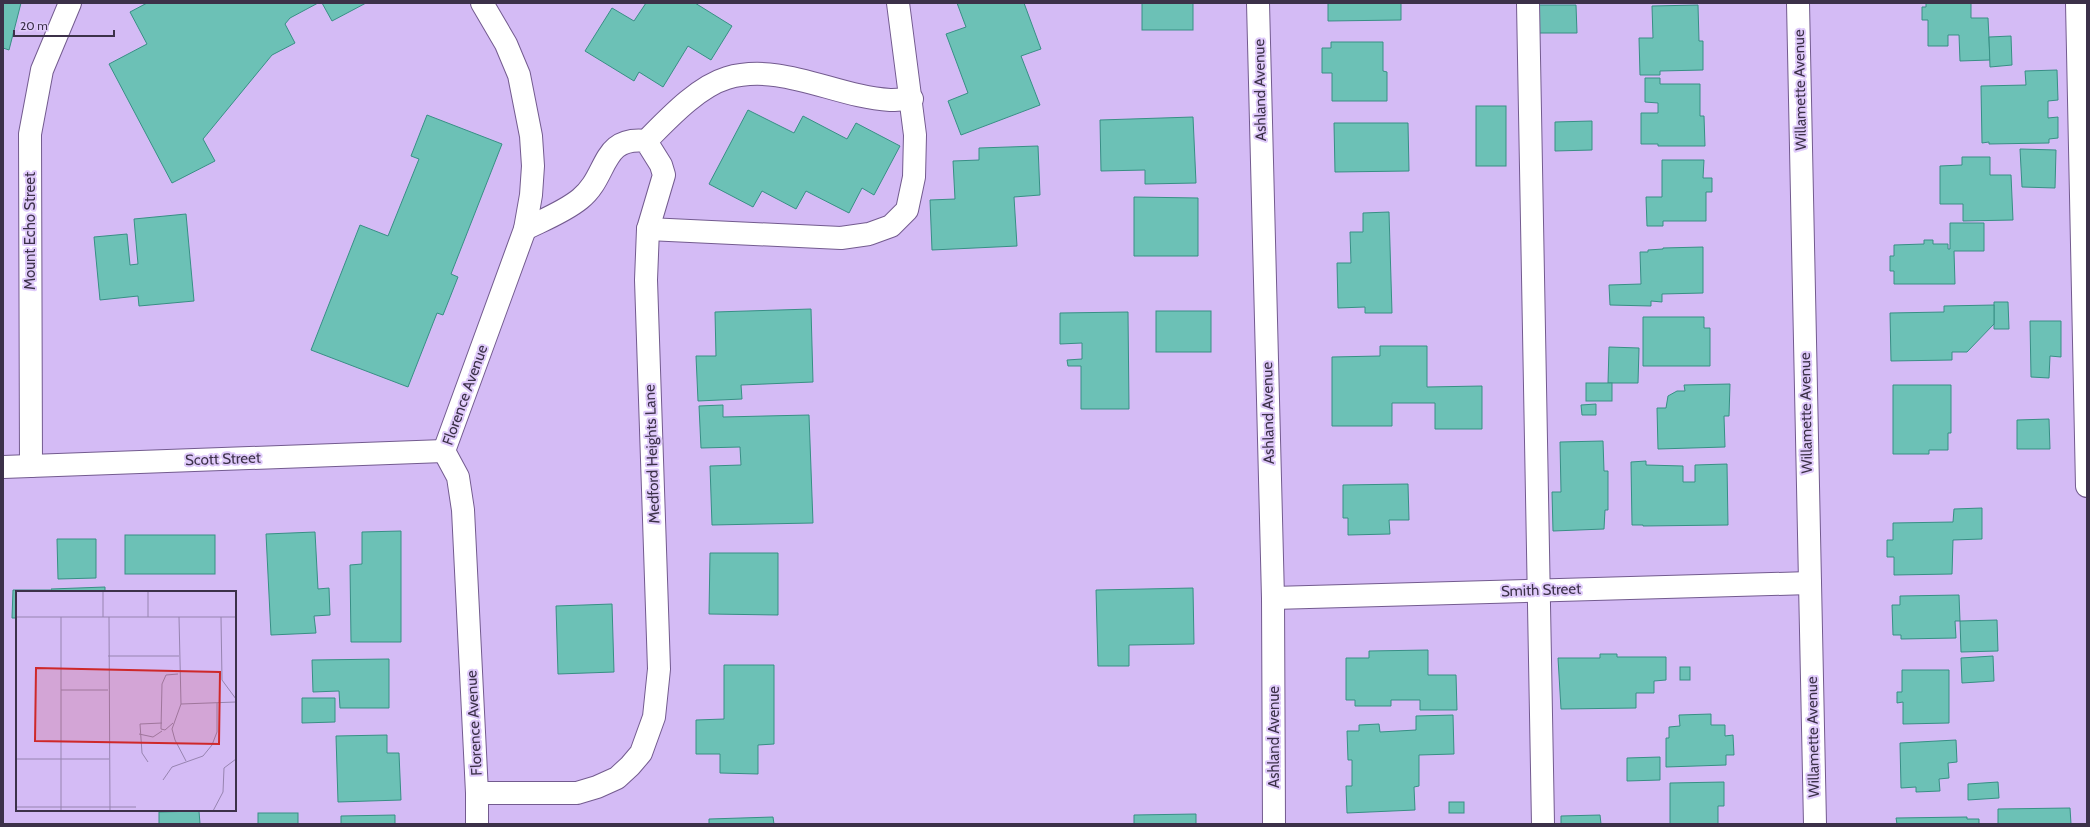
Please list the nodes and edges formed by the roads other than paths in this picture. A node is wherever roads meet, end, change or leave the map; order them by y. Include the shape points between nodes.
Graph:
1 (70, 3) edge
2 (482, 3) edge
3 (898, 3) edge
4 (1258, 3) edge
5 (1528, 3) edge
6 (1798, 3) edge
7 (2077, 3) edge
8 (912, 99) junction
9 (646, 141) junction
10 (525, 229) junction
11 (648, 229) junction
12 (444, 451) junction
13 (31, 466) junction
14 (3, 467) edge
15 (2087, 486) edge
16 (1810, 583) junction
17 (1539, 590) junction
18 (1273, 598) junction
19 (477, 794) junction
20 (477, 824) edge
21 (1274, 824) edge
22 (1543, 824) edge
23 (1815, 824) edge

1 - 13 street, Mount Echo Street via 42,70 30,134
2 - 10 street, Florence Avenue via 506,44 519,75 531,136 533,166
3 - 8 street
4 - 18 street, Ashland Avenue
5 - 17 street
6 - 16 street, Willamette Avenue
7 - 15 street
8 - 9 street via 890,100 864,96 782,77 753,74 726,78 698,94
8 - 11 street via 915,134 914,177 906,210 891,226 869,234 841,238
9 - 10 street via 632,140 615,146 594,186 579,200
9 - 11 street, Medford Heights Lane via 661,164 664,175
10 - 12 street, Florence Avenue
11 - 19 street, Medford Heights Lane via 646,280 659,669 654,717 640,753 630,766 617,778 597,788 577,793
12 - 13 street, Scott Street
12 - 19 street, Florence Avenue via 458,477 463,510
13 - 14 street, Scott Street
16 - 17 street, Smith Street
16 - 23 street, Willamette Avenue
17 - 18 street, Smith Street
17 - 22 street
18 - 21 street, Ashland Avenue
19 - 20 street, Florence Avenue

